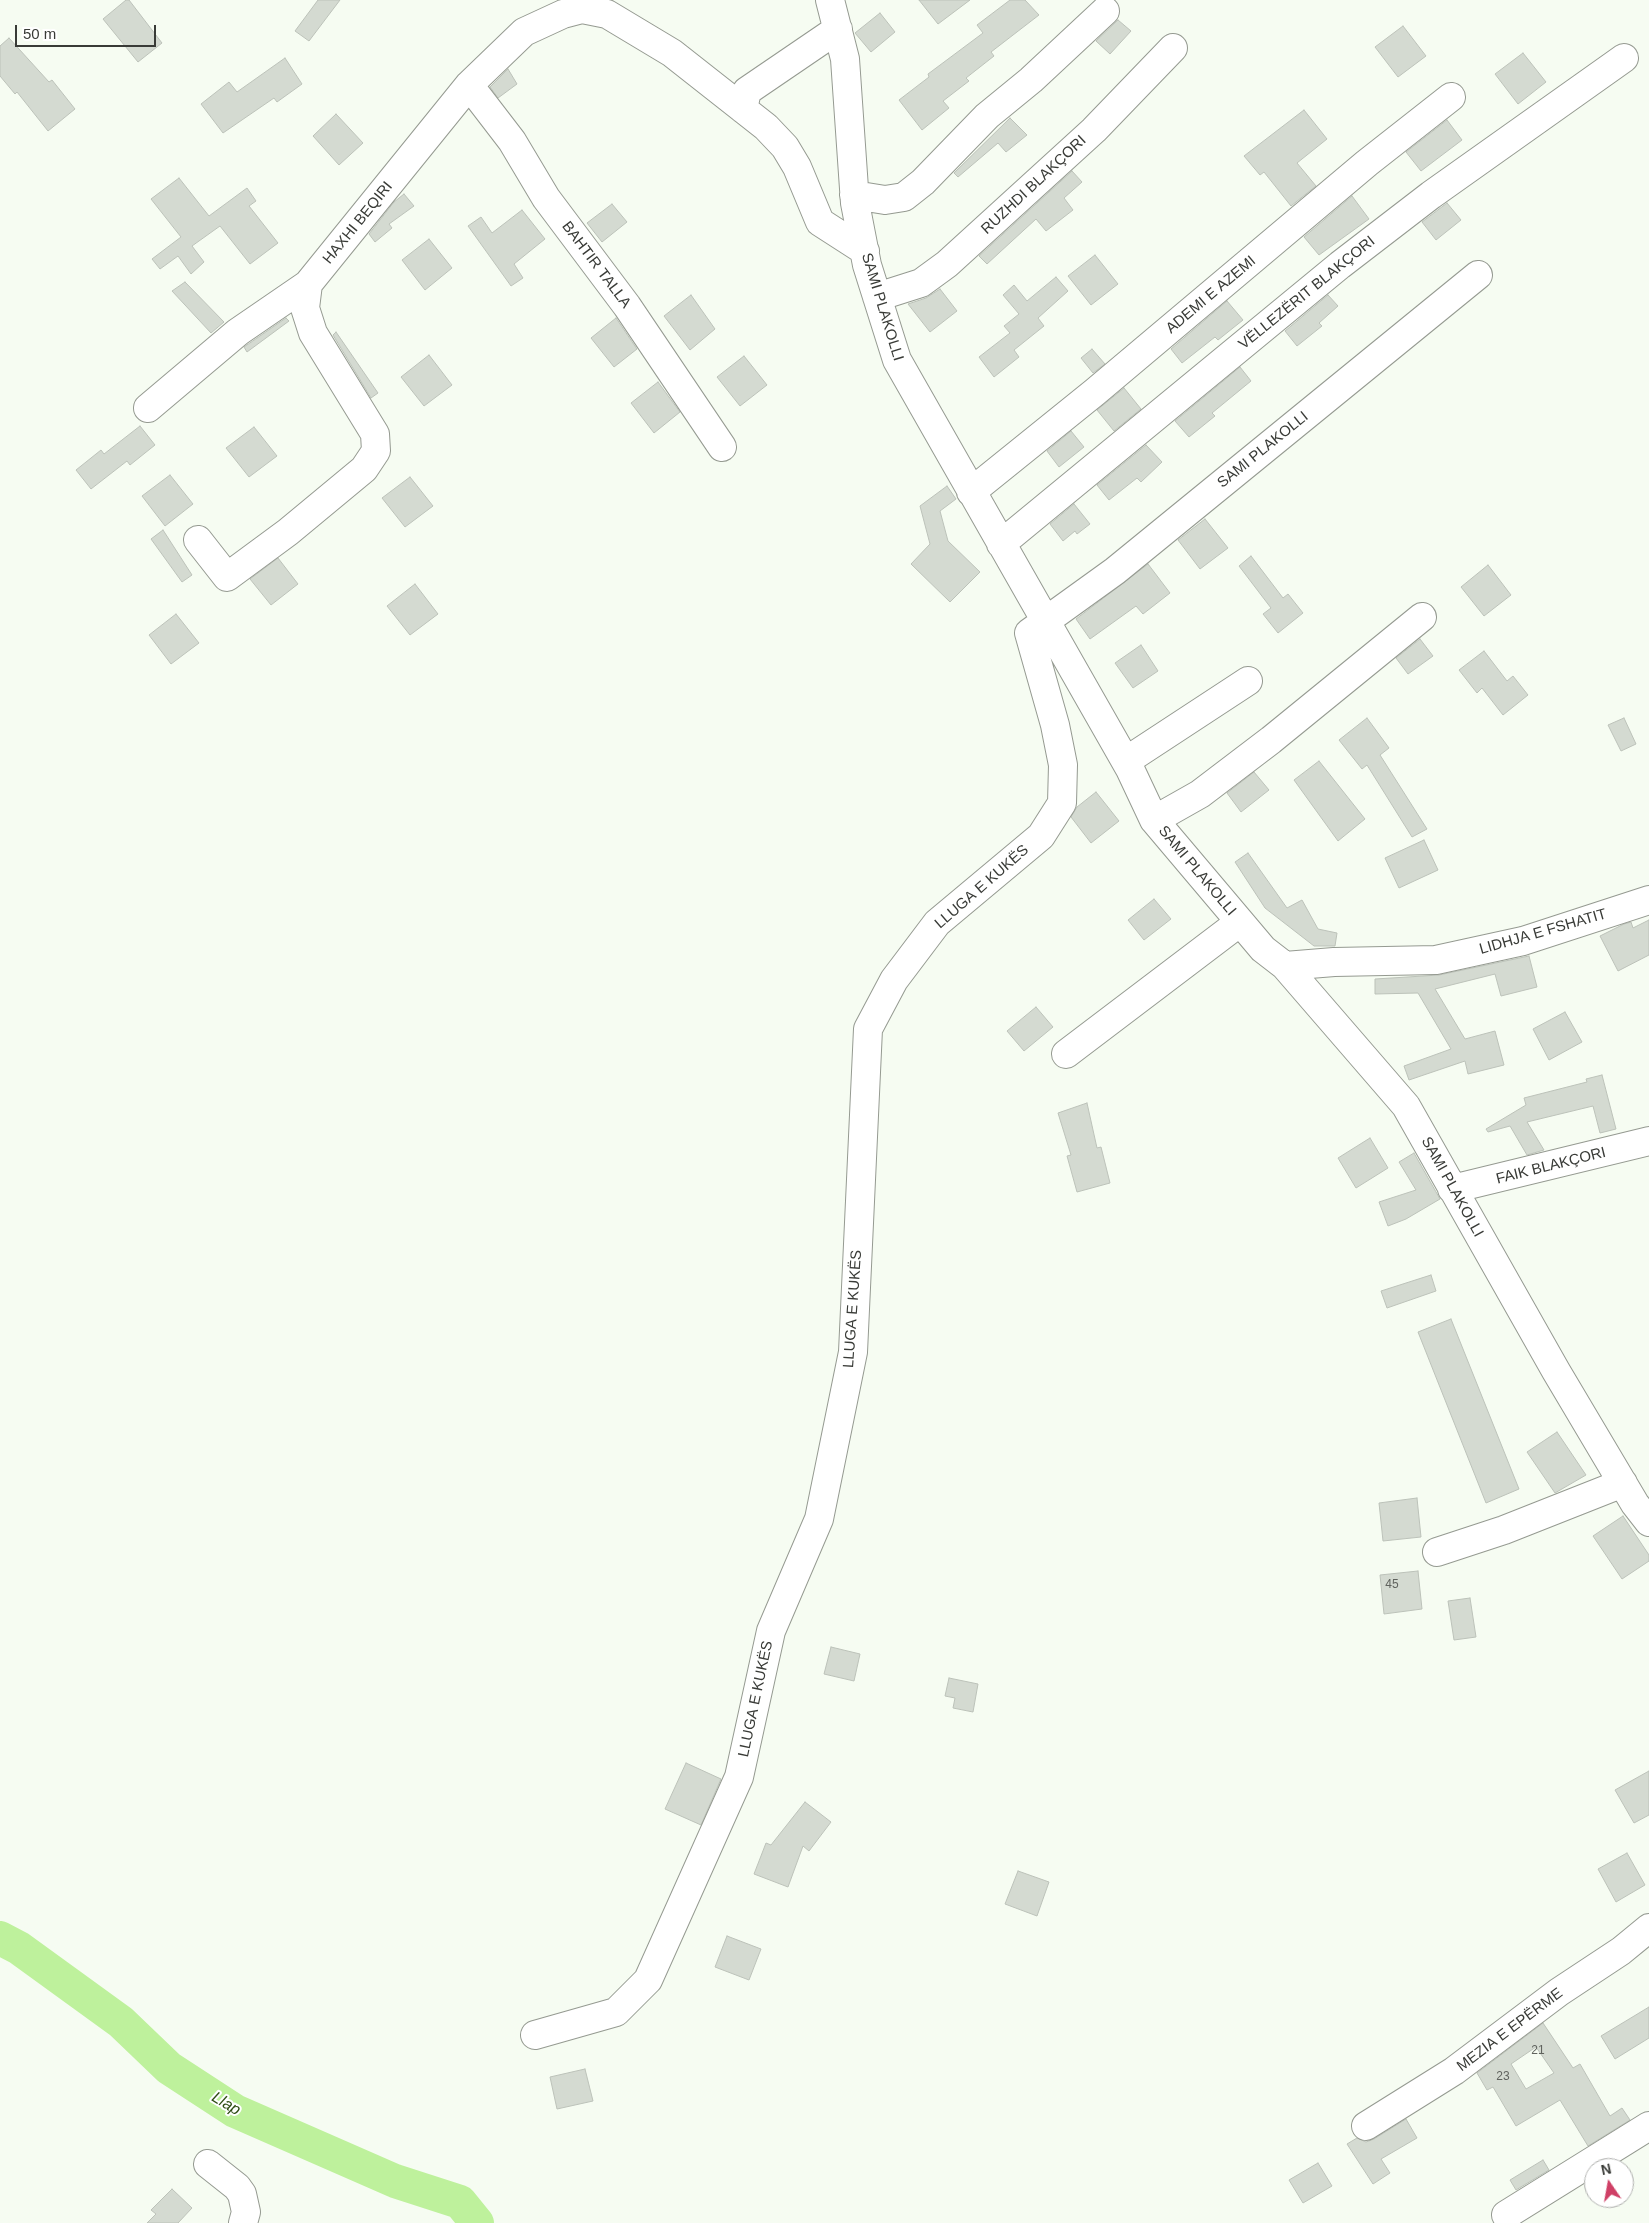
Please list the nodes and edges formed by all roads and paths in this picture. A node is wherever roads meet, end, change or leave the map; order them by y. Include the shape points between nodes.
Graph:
1 (830, 0) edge
2 (1105, 11) dead end
3 (838, 29) junction
4 (1173, 48) dead end
5 (1624, 58) dead end
6 (469, 85) junction
7 (1451, 97) dead end
8 (743, 109) junction
9 (854, 195) junction
10 (865, 252) junction
11 (1478, 276) dead end
12 (308, 284) junction
13 (877, 297) junction
14 (148, 408) dead end
15 (722, 447) dead end
16 (971, 492) junction
17 (198, 540) dead end
18 (1001, 544) junction
19 (1422, 617) dead end
20 (1046, 621) junction
21 (1248, 681) dead end
22 (1126, 761) junction
23 (1154, 820) junction
24 (1649, 900) edge
25 (1240, 922) junction
26 (1285, 966) junction
27 (1066, 1054) dead end
28 (1649, 1142) edge
29 (1452, 1189) junction
30 (1623, 1483) junction
31 (1649, 1522) edge
32 (1437, 1552) dead end
33 (1649, 1928) edge
34 (535, 2035) dead end
35 (1366, 2126) dead end
36 (1649, 2126) edge
37 (208, 2164) dead end
38 (1506, 2216) dead end
39 (243, 2223) edge

1 - 3 street, SAMI PLAKOLLI
2 - 9 street via 987,116 904,197 885,200
3 - 8 street via 747,90
3 - 9 street, SAMI PLAKOLLI via 844,60
4 - 13 street, RUZHDI BLAKÇORI via 1094,130 947,264 921,283
5 - 18 street, VËLLEZËRIT BLAKÇORI via 1430,195
6 - 8 street, HAXHI BEQIRI via 524,32 582,9 620,20 672,53
6 - 12 street, HAXHI BEQIRI
6 - 15 street, BAHTIR TALLA via 512,141 546,198 627,306
7 - 16 street, ADEMI E AZEMI
8 - 10 street, HAXHI BEQIRI via 785,148 810,192 820,222
9 - 10 street, SAMI PLAKOLLI
10 - 13 street, SAMI PLAKOLLI
11 - 20 street, SAMI PLAKOLLI via 1115,571
12 - 14 street, HAXHI BEQIRI via 238,332
12 - 17 street via 305,308 313,333 375,434 376,451 364,469 227,577
13 - 16 street, SAMI PLAKOLLI via 897,360
16 - 18 street, SAMI PLAKOLLI
18 - 20 street, SAMI PLAKOLLI
19 - 23 street, SAMI PLAKOLLI via 1200,794
20 - 22 street, SAMI PLAKOLLI
20 - 34 street, LLUGA E KUKËS via 1029,634 1063,765 1062,803 1041,836 937,922 894,980 868,1029 853,1352 819,1518 771,1631 739,1778 648,1980 616,2012
21 - 22 street
22 - 23 street, SAMI PLAKOLLI
23 - 25 street, SAMI PLAKOLLI
24 - 26 street, LIDHJA E FSHATIT via 1523,941 1436,960
25 - 26 street, SAMI PLAKOLLI via 1263,950
25 - 27 street, SAMI PLAKOLLI
26 - 29 street, SAMI PLAKOLLI via 1406,1106
28 - 29 street, FAIK BLAKÇORI
29 - 30 street, SAMI PLAKOLLI
30 - 31 street, SAMI PLAKOLLI
30 - 32 street via 1504,1530
33 - 35 street, MEZIA E EPËRME via 1621,1952 1559,1992 1454,2071
36 - 38 street
37 - 39 street via 242,2194 246,2212

